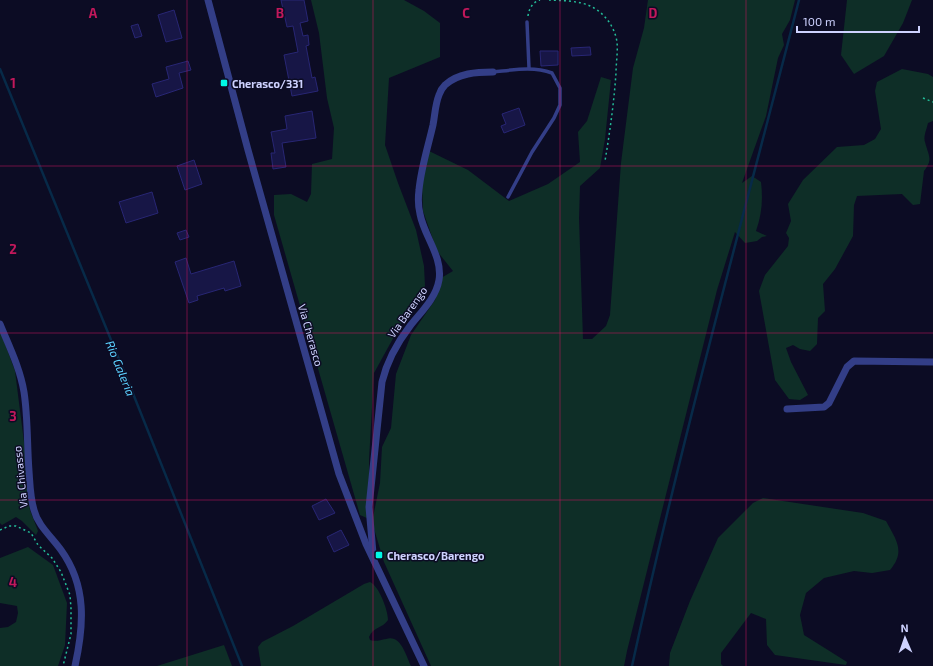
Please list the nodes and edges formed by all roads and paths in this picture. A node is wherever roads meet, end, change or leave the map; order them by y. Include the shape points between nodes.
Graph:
1 (208, 0) edge
2 (540, 0) edge
3 (549, 0) edge
4 (527, 22) joint
5 (529, 68) junction
6 (493, 72) joint
7 (923, 98) dead end
8 (933, 102) edge
9 (605, 161) dead end
10 (508, 197) dead end
11 (0, 324) edge
12 (933, 362) edge
13 (787, 409) dead end
14 (0, 530) edge
15 (373, 559) junction
16 (62, 666) edge
17 (75, 666) edge
18 (424, 666) edge

1 - 15 street, Via Cherasco via 249,157 339,474
2 - 4 path via 530,9
3 - 9 path via 585,4 594,8 605,16 617,42 614,102
4 - 5 lane
5 - 6 lane
5 - 10 lane via 552,73 560,88 560,105
6 - 15 street, Via Barengo via 472,73 453,79 442,89 437,102 420,180 418,208 437,262 439,282 428,304 395,348 385,368 369,507
7 - 8 path
11 - 17 street, Via Chivasso via 18,366 24,392 30,491 34,511 77,577 82,621
12 - 13 street via 854,361 847,367 829,403 824,407
14 - 16 path via 16,526 31,533 61,572 70,595 71,608 71,634
15 - 18 street, Via Cherasco

